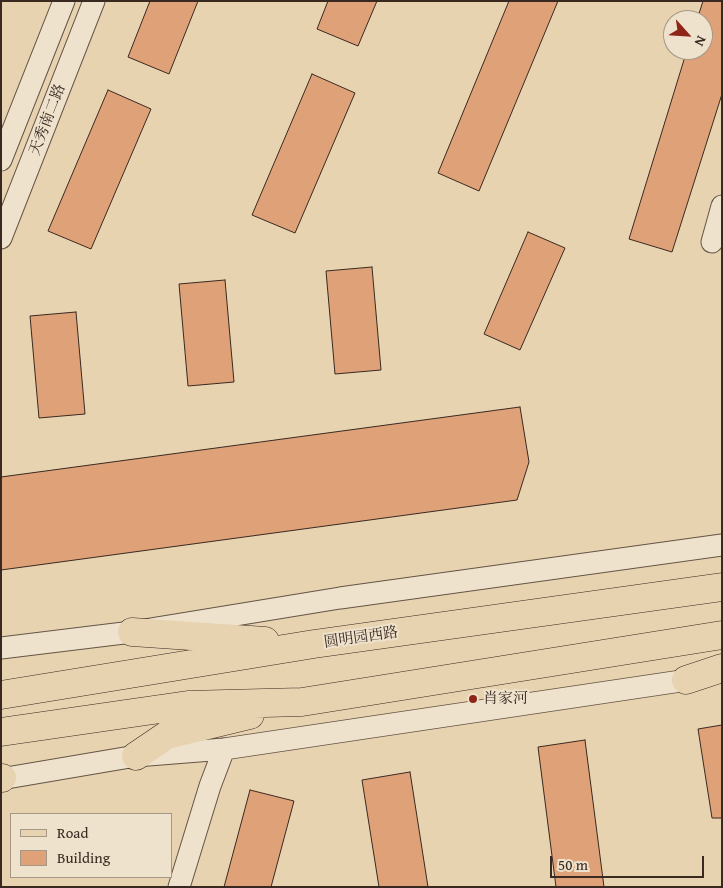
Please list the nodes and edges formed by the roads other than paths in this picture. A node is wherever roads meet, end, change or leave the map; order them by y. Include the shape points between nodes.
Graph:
1 (64, 1) edge
2 (94, 1) edge
3 (1, 160) edge
4 (722, 206) edge
5 (1, 238) edge
6 (712, 242) dead end
7 (722, 545) edge
8 (722, 587) edge
9 (132, 632) junction
10 (722, 634) edge
11 (314, 644) junction
12 (1, 648) edge
13 (722, 668) edge
14 (722, 676) edge
15 (686, 680) junction
16 (1, 695) edge
17 (302, 702) junction
18 (1, 732) edge
19 (224, 749) junction
20 (136, 756) junction
21 (2, 778) edge
22 (180, 887) edge

1 - 3 street, 天秀南二路
2 - 5 street, 天秀南二路
4 - 6 street
7 - 9 street via 340,598
8 - 11 main road, 圆明园西路
9 - 11 main road
9 - 12 street
10 - 17 main road
11 - 16 main road, 圆明园西路
13 - 15 main road
14 - 15 street
15 - 19 street
17 - 18 main road via 188,705
17 - 20 main road via 166,736
19 - 20 street
19 - 22 street
20 - 21 street

